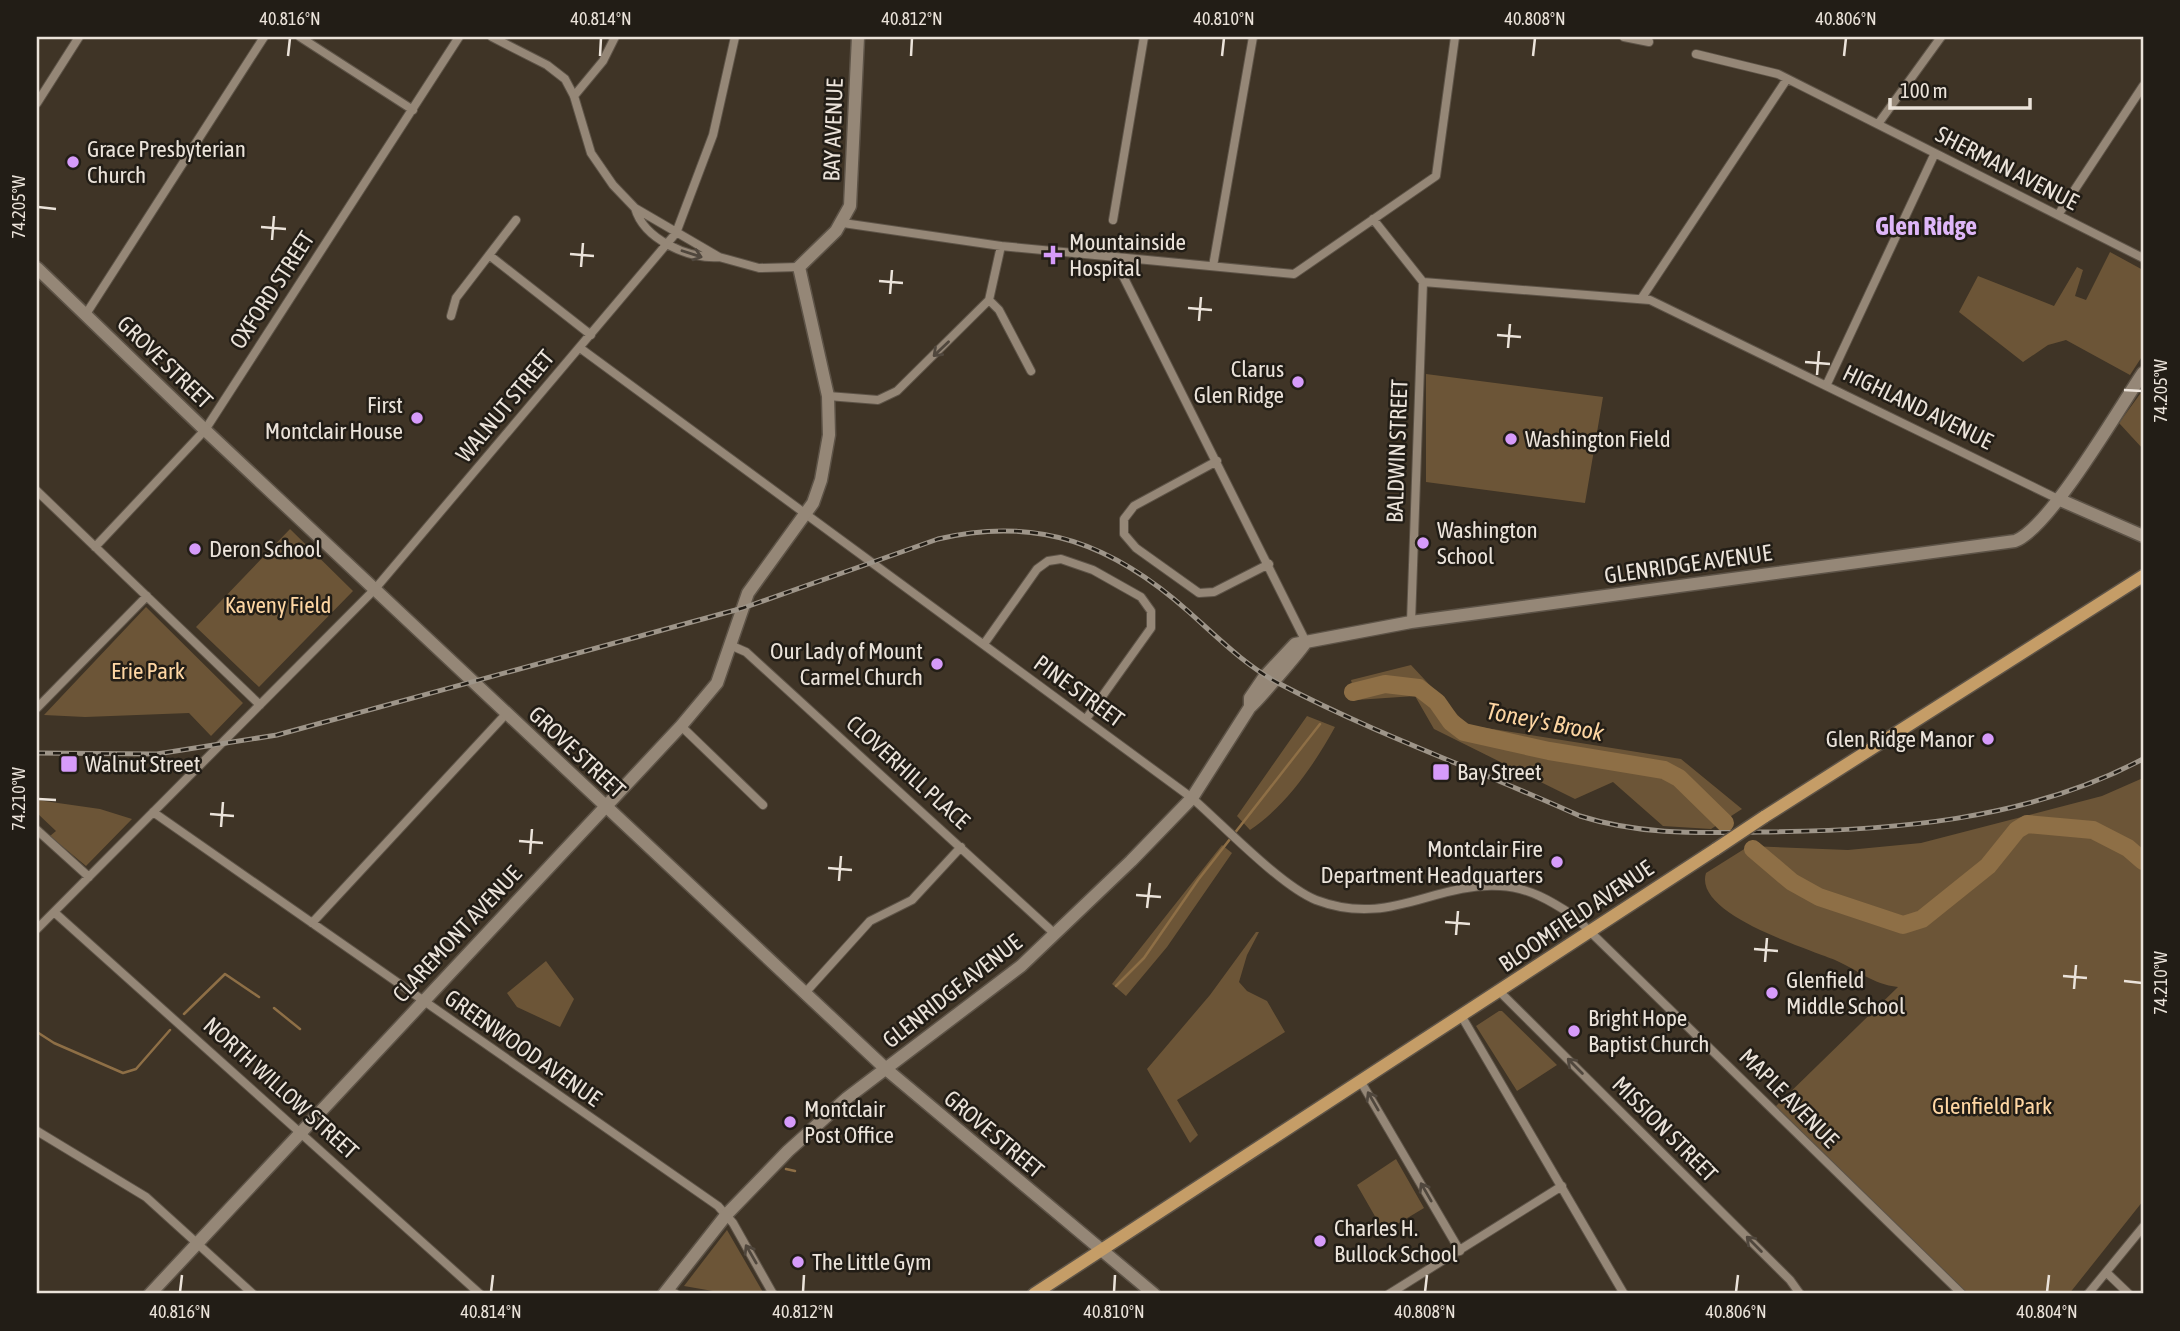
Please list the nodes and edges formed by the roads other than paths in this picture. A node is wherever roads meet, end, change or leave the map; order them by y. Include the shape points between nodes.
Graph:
1 (79, 37) edge
2 (264, 37) edge
3 (300, 37) edge
4 (459, 37) edge
5 (492, 37) edge
6 (615, 37) edge
7 (735, 37) edge
8 (858, 37) edge
9 (1144, 37) edge
10 (1253, 37) edge
11 (1455, 37) edge
12 (1624, 37) edge
13 (1941, 37) edge
14 (1649, 42) dead end
15 (1696, 54) dead end
16 (1787, 79) junction
17 (2143, 86) edge
18 (574, 96) junction
19 (37, 103) edge
20 (413, 110) junction
21 (1878, 124) junction
22 (1935, 153) junction
23 (635, 208) junction
24 (2058, 215) junction
25 (1373, 219) junction
26 (516, 220) dead end
27 (1113, 220) dead end
28 (843, 223) junction
29 (676, 233) junction
30 (667, 244) junction
31 (1001, 246) junction
32 (489, 255) junction
33 (719, 257) junction
34 (1120, 258) junction
35 (2143, 258) edge
36 (1213, 266) junction
37 (799, 267) junction
38 (37, 268) edge
39 (1423, 282) junction
40 (1641, 299) junction
41 (989, 300) junction
42 (86, 314) junction
43 (451, 316) dead end
44 (591, 335) junction
45 (580, 348) junction
46 (1031, 371) dead end
47 (2143, 373) edge
48 (1826, 386) junction
49 (828, 396) junction
50 (205, 430) junction
51 (1217, 461) junction
52 (37, 491) edge
53 (2058, 499) junction
54 (806, 514) junction
55 (2143, 536) edge
56 (95, 547) junction
57 (1269, 564) junction
58 (2143, 576) edge
59 (375, 589) junction
60 (147, 596) junction
61 (1411, 622) junction
62 (1306, 642) junction
63 (984, 644) junction
64 (730, 645) junction
65 (260, 705) junction
66 (37, 708) edge
67 (506, 714) junction
68 (1086, 719) junction
69 (681, 726) junction
70 (1192, 798) junction
71 (763, 805) dead end
72 (605, 807) junction
73 (153, 812) junction
74 (37, 830) edge
75 (961, 847) junction
76 (89, 877) junction
77 (54, 912) junction
78 (312, 923) junction
79 (37, 929) edge
80 (1590, 929) junction
81 (1055, 934) junction
82 (1500, 992) junction
83 (805, 993) junction
84 (422, 1001) junction
85 (1462, 1017) junction
86 (886, 1069) junction
87 (1362, 1082) junction
88 (37, 1131) edge
89 (301, 1132) junction
90 (1562, 1186) junction
91 (727, 1214) junction
92 (2143, 1227) edge
93 (197, 1244) junction
94 (1103, 1250) junction
95 (1460, 1251) junction
96 (2106, 1272) junction
97 (669, 1293) edge
98 (150, 1294) edge
99 (253, 1294) edge
100 (480, 1294) edge
101 (774, 1294) edge
102 (1034, 1294) edge
103 (1154, 1294) edge
104 (1389, 1294) edge
105 (1624, 1294) edge
106 (1800, 1294) edge
107 (1962, 1294) edge
108 (2088, 1294) edge
109 (2130, 1294) edge

1 - 19 street
2 - 42 street
3 - 20 street
4 - 20 street, OXFORD STREET
5 - 18 street via 557,71
6 - 18 street via 603,61
7 - 29 street, WALNUT STREET via 712,135
8 - 28 street, BAY AVENUE via 851,197
9 - 27 street
10 - 36 street
11 - 25 street via 1436,176
12 - 14 street
13 - 21 street
15 - 16 street, SHERMAN AVENUE
16 - 21 street, SHERMAN AVENUE
16 - 40 street
17 - 24 street
18 - 23 street via 591,153
20 - 50 street, OXFORD STREET
21 - 22 street, SHERMAN AVENUE
22 - 24 street, SHERMAN AVENUE
22 - 48 street
23 - 29 street
23 - 30 street via 638,218
24 - 35 street, SHERMAN AVENUE
25 - 36 street via 1294,274
25 - 39 street
26 - 32 street
28 - 31 street
28 - 37 street
29 - 30 street, WALNUT STREET
29 - 33 street
30 -> 33 street via 706,258
30 - 44 street, WALNUT STREET
31 - 34 street
31 - 41 street
32 - 43 street via 456,298
32 - 44 street
33 - 37 street via 759,268
34 - 36 street
34 - 51 street via 1121,272
37 - 49 street, CLAREMONT AVENUE
38 - 42 street, GROVE STREET
39 - 40 street, HIGHLAND AVENUE
39 - 61 street, BALDWIN STREET
40 - 48 street, HIGHLAND AVENUE
41 - 46 street via 999,310
41 -> 49 street via 891,396 878,400
42 - 50 street, GROVE STREET
44 - 45 street, WALNUT STREET
45 - 54 street, PINE STREET
45 - 59 street, WALNUT STREET
47 - 53 street, GLENRIDGE AVENUE
48 - 53 street, HIGHLAND AVENUE
49 - 54 street, CLAREMONT AVENUE via 825,461
50 - 56 street, OXFORD STREET
50 - 59 street, GROVE STREET
51 - 57 street
51 - 57 street via 1138,502 1128,511 1123,527 1128,541 1199,593 1214,592
52 - 56 street
53 - 55 street, HIGHLAND AVENUE
53 - 61 street, GLENRIDGE AVENUE via 2032,531 2015,541
54 - 63 street, PINE STREET
54 - 64 street, CLAREMONT AVENUE via 748,593
56 - 60 street
57 - 62 street
58 - 80 main road, BLOOMFIELD AVENUE, bridge
59 - 65 street, WALNUT STREET
59 - 67 street, GROVE STREET
60 - 65 street
60 - 66 street
61 - 62 street, GLENRIDGE AVENUE
62 - 70 street, GLENRIDGE AVENUE via 1250,707
63 - 68 street, PINE STREET
63 - 68 street via 1037,569 1048,561 1061,559 1093,570 1141,597 1151,611 1150,628
64 - 69 street, CLAREMONT AVENUE via 717,683
64 - 75 street, CLOVERHILL PLACE via 746,652
65 - 73 street, WALNUT STREET
67 - 72 street, GROVE STREET
67 - 78 street
68 - 70 street, PINE STREET
69 - 71 street
69 - 72 street, CLAREMONT AVENUE
70 - 80 street, PINE STREET via 1301,892 1333,905 1385,909 1474,887 1500,886 1539,895
70 - 81 street, GLENRIDGE AVENUE
72 - 83 street, GROVE STREET
72 - 84 street, CLAREMONT AVENUE
73 - 76 street, WALNUT STREET
73 - 78 street, GREENWOOD AVENUE
74 - 76 street
75 - 81 street, CLOVERHILL PLACE
75 - 83 street via 912,900 870,921
76 - 77 street, WALNUT STREET
77 - 79 street, WALNUT STREET
77 - 89 street, NORTH WILLOW STREET
78 - 84 street, GREENWOOD AVENUE
80 - 82 main road, BLOOMFIELD AVENUE
80 - 107 street, MAPLE AVENUE
81 - 86 street, GLENRIDGE AVENUE via 1000,984
82 - 85 main road, BLOOMFIELD AVENUE
106 -> 82 street, MISSION STREET
83 - 86 street, GROVE STREET
84 - 89 street, CLAREMONT AVENUE
84 - 91 street, GREENWOOD AVENUE
85 - 87 main road, BLOOMFIELD AVENUE
85 - 90 street
86 - 91 street, GLENRIDGE AVENUE via 788,1151
86 - 94 street, GROVE STREET
87 - 94 main road, BLOOMFIELD AVENUE
95 -> 87 street
88 - 93 street via 146,1197
89 - 93 street, CLAREMONT AVENUE
89 - 100 street, NORTH WILLOW STREET
90 - 95 street
90 - 105 street
91 - 97 street, GLENRIDGE AVENUE
101 -> 91 street, GREENWOOD AVENUE
92 - 96 street
93 - 98 street, CLAREMONT AVENUE
93 - 99 street
94 - 102 main road, BLOOMFIELD AVENUE
94 - 103 street, GROVE STREET
95 - 104 street
96 - 108 street
96 - 109 street

